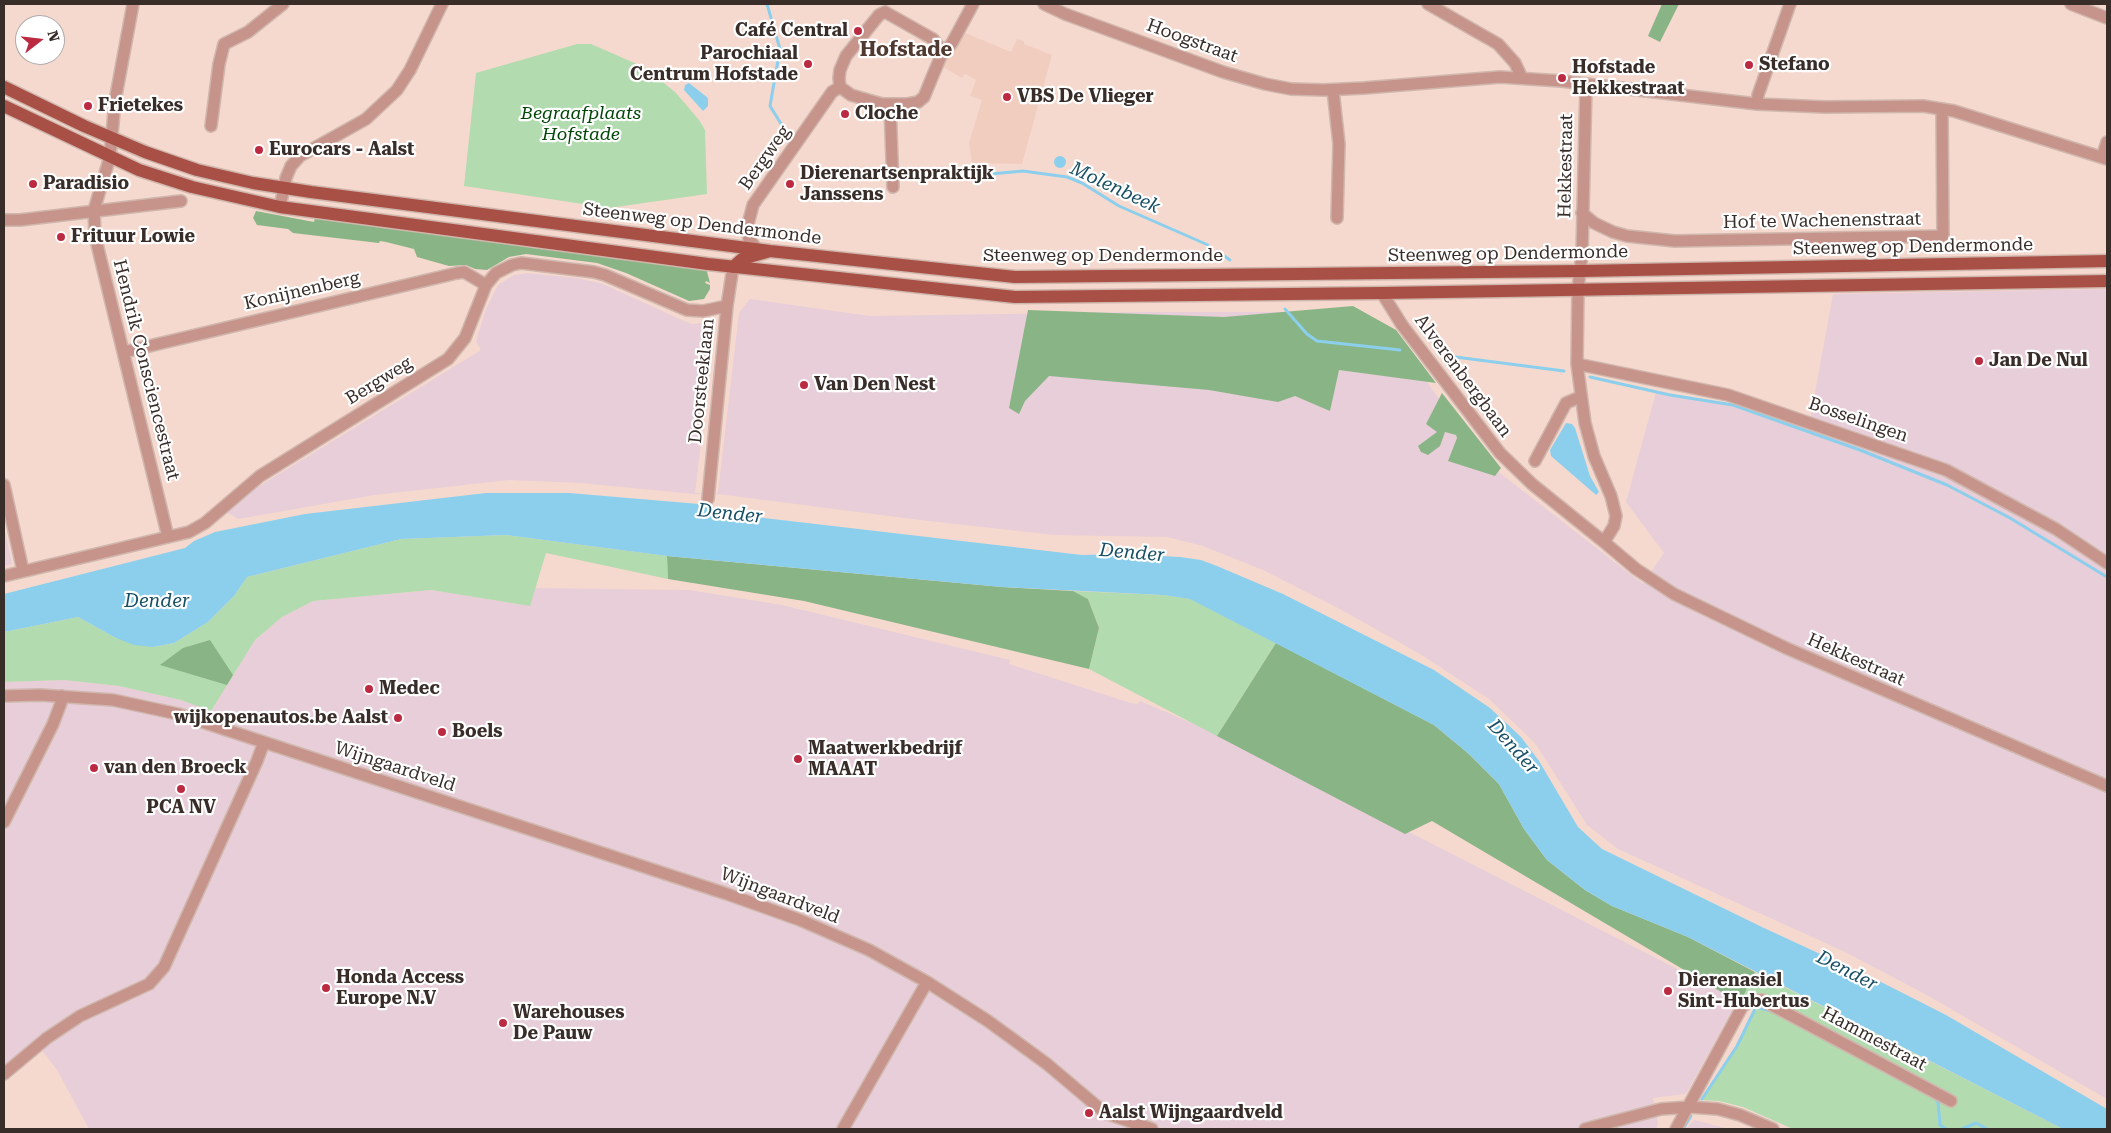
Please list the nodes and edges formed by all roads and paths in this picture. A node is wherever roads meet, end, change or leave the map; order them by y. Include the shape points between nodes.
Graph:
1 (133, 4) edge
2 (283, 4) edge
3 (442, 4) edge
4 (973, 4) edge
5 (1044, 4) edge
6 (1428, 4) edge
7 (1790, 4) edge
8 (2071, 4) edge
9 (886, 8) edge
10 (2107, 18) edge
11 (941, 56) junction
12 (1522, 78) junction
13 (1586, 85) junction
14 (4, 87) edge
15 (836, 89) junction
16 (1333, 90) junction
17 (890, 104) junction
18 (1757, 104) junction
19 (4, 106) edge
20 (1942, 109) junction
21 (211, 126) dead end
22 (112, 138) junction
23 (2107, 142) edge
24 (110, 157) junction
25 (2105, 158) edge
26 (892, 187) dead end
27 (283, 188) junction
28 (181, 201) dead end
29 (280, 206) junction
30 (94, 210) junction
31 (1582, 213) junction
32 (1337, 218) dead end
33 (4, 220) edge
34 (711, 243) junction
35 (756, 248) junction
36 (770, 251) junction
37 (2107, 260) edge
38 (733, 267) junction
39 (1581, 271) junction
40 (2107, 281) edge
41 (486, 285) junction
42 (1578, 290) junction
43 (1382, 293) junction
44 (727, 306) junction
45 (124, 352) junction
46 (1577, 364) junction
47 (1580, 397) junction
48 (1535, 461) dead end
49 (1522, 475) joint
50 (4, 485) edge
51 (708, 499) dead end
52 (168, 537) junction
53 (1604, 542) junction
54 (2107, 563) edge
55 (23, 571) junction
56 (4, 576) edge
57 (4, 696) edge
58 (62, 696) junction
59 (264, 742) junction
60 (2107, 786) edge
61 (4, 822) edge
62 (927, 982) junction
63 (4, 1074) edge
64 (1951, 1101) dead end
65 (1689, 1107) junction
66 (843, 1129) edge
67 (1152, 1129) edge
68 (1585, 1129) edge
69 (1676, 1129) edge
70 (1772, 1129) edge

1 - 22 street, Hendrik Consciencestraat via 115,101
2 - 21 street via 248,32 224,44
3 - 27 street via 397,90 366,119 300,156 291,166
4 - 11 street via 952,43
5 - 16 street, Hoogstraat via 1223,72 1291,89
6 - 12 street via 1498,44 1515,63
7 - 18 street
8 - 10 street
9 - 11 street via 933,39 940,48
9 - 15 street via 846,56
11 - 17 street via 924,97 918,102
12 - 13 street, Hoogstraat
12 - 16 street, Hoogstraat
13 - 18 street
13 - 31 street, Hekkestraat
14 - 22 main road, Steenweg op Dendermonde
15 - 17 street
15 - 35 street, Bergweg via 753,205 747,228 749,239
16 - 32 street via 1339,144
17 - 26 street
18 - 20 street
19 - 24 main road, Steenweg op Dendermonde
20 - 25 street
20 - 31 street, Hof te Wachenenstraat via 1943,236 1675,241 1613,232
22 - 24 street, Hendrik Consciencestraat
22 - 27 main road, Steenweg op Dendermonde via 197,170
23 - 25 street
24 - 29 main road, Steenweg op Dendermonde via 192,188
24 - 30 street, Hendrik Consciencestraat
27 - 29 street
27 - 34 main road, Steenweg op Dendermonde
28 - 30 street
29 - 38 main road, Steenweg op Dendermonde
30 - 33 street
30 - 45 street, Hendrik Consciencestraat via 95,236
31 - 39 street, Hekkestraat
34 - 35 main road, Steenweg op Dendermonde
34 - 38 main road via 728,248
35 - 36 main road, Steenweg op Dendermonde
36 - 38 main road via 742,259
36 - 39 main road, Steenweg op Dendermonde via 1015,277
37 - 39 main road, Steenweg op Dendermonde
38 - 43 main road, Steenweg op Dendermonde via 1015,297
38 - 44 street, Doorsteeklaan
39 - 42 street, Hekkestraat
40 - 42 main road, Steenweg op Dendermonde
41 - 44 street, Bergweg via 503,268 521,263 605,275 687,310 703,311
41 - 45 street, Konijnenberg via 464,272 457,273
41 - 52 street, Bergweg via 465,338 448,359 260,476 205,523
42 - 43 main road, Steenweg op Dendermonde
42 - 46 street, Hekkestraat
43 - 49 street, Alverenbergbaan via 1402,325 1500,454
44 - 51 street, Doorsteeklaan
45 - 52 street, Hendrik Consciencestraat
46 - 47 street, Hekkestraat
46 - 54 street, Bosselingen via 1728,395 1946,470 2056,529
47 - 48 street via 1566,403
47 - 53 street, Hekkestraat via 1594,456 1616,516
49 - 53 street, Hekkestraat
50 - 55 street
52 - 55 street, Bergweg
53 - 60 street, Hekkestraat via 1636,569 1674,594 1786,648
55 - 56 street, Bergweg
57 - 58 street, Wijngaardveld
58 - 59 street, Wijngaardveld via 147,706
58 - 61 street via 53,724
59 - 62 street, Wijngaardveld via 800,920 869,950
59 - 63 street via 164,967 149,984 80,1016 47,1038
62 - 66 street
62 - 67 street, Wijngaardveld via 1040,1058 1105,1113
64 - 65 street, Hammestraat via 1762,1000 1750,1001 1742,1007
65 - 68 street via 1661,1109
65 - 69 street, Hammestraat
65 - 70 street via 1740,1115

